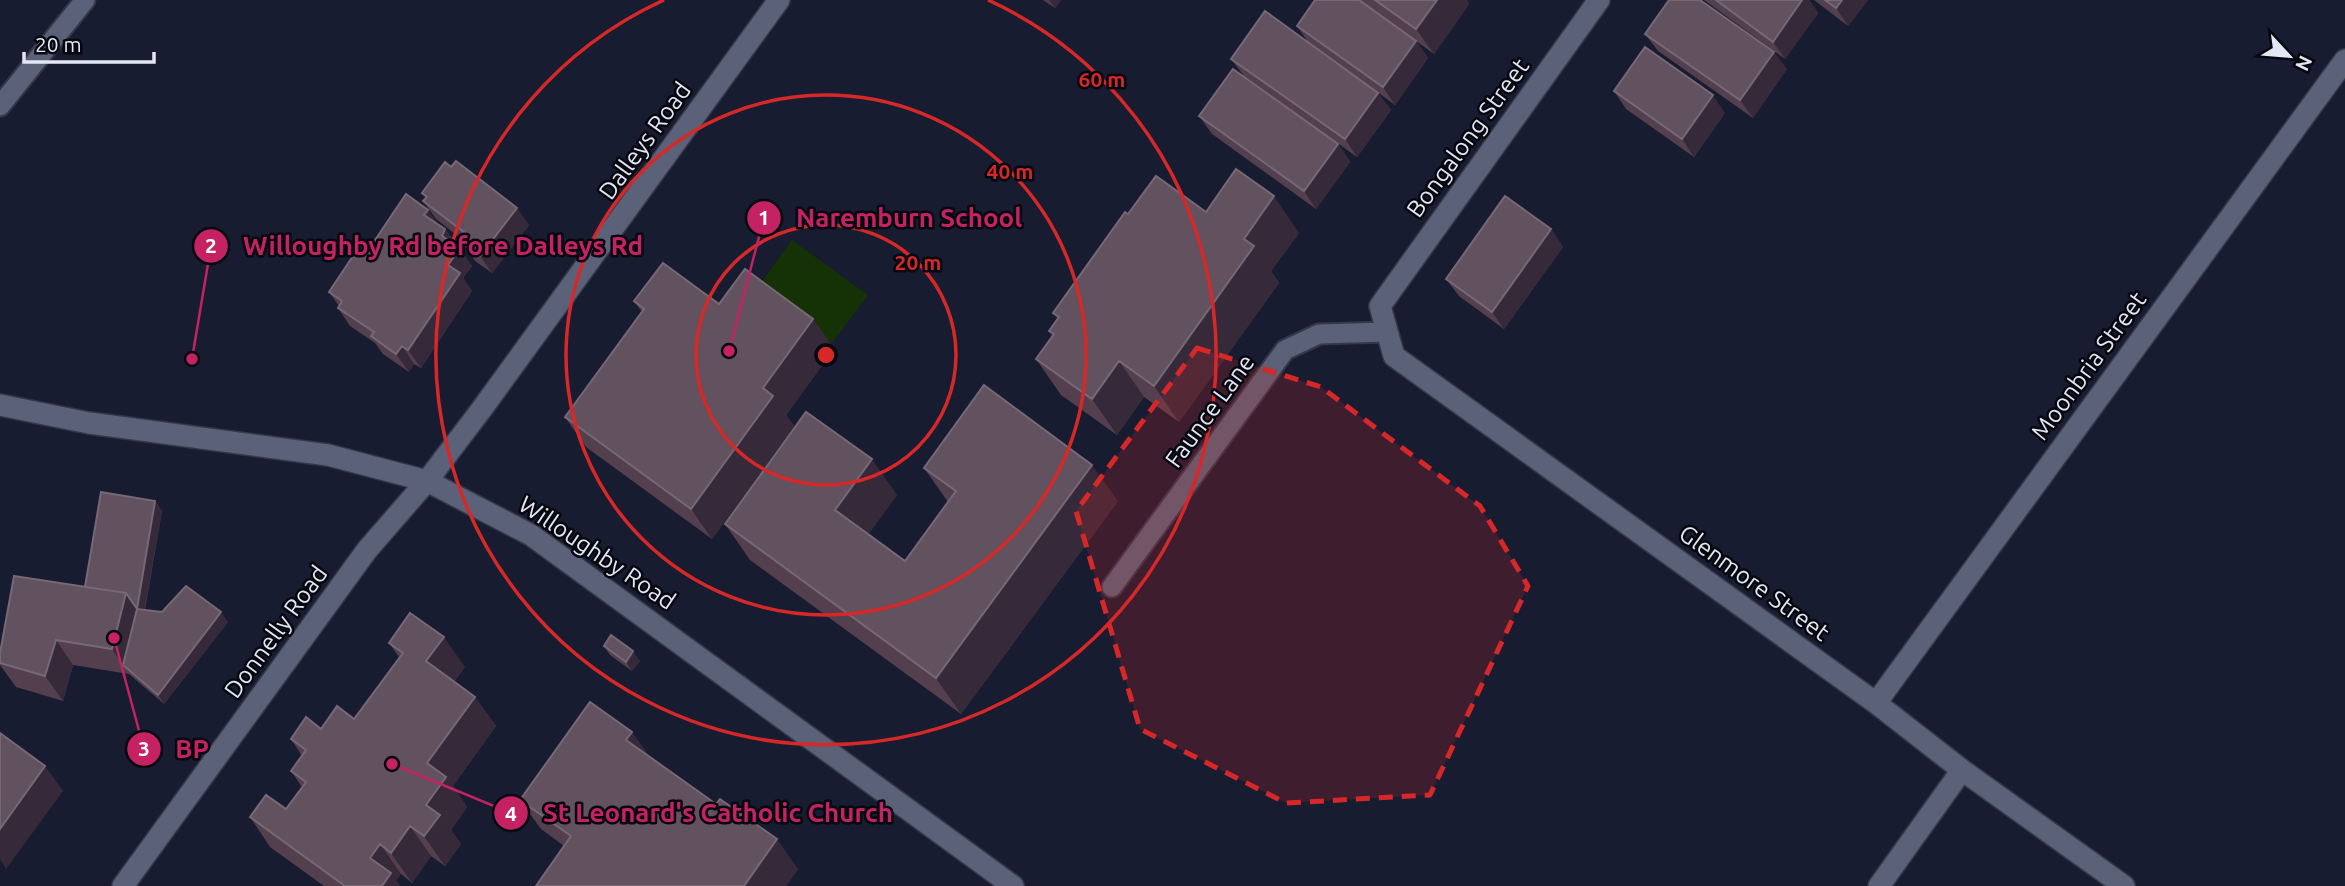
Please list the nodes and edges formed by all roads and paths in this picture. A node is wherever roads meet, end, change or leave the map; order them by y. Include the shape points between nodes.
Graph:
1 (85, 0) edge
2 (779, 0) edge
3 (1599, 0) edge
4 (2345, 60) edge
5 (0, 107) edge
6 (1380, 306) joint
7 (1387, 332) junction
8 (0, 405) edge
9 (427, 481) junction
10 (1112, 587) dead end
11 (1876, 703) junction
12 (1962, 770) junction
13 (123, 886) edge
14 (1013, 886) edge
15 (1879, 886) edge
16 (2124, 886) edge

1 - 5 lane
2 - 9 street, Dalleys Road
3 - 6 street, Bongalong Street
4 - 11 street, Moonbria Street
6 - 7 street, Glenmore Street
7 - 10 lane, Faunce Lane via 1319,334 1285,350
7 - 11 street, Glenmore Street via 1394,356
8 - 9 street, Willoughby Road via 89,423 328,455
9 - 13 street, Donnelly Road via 367,550
9 - 14 street, Willoughby Road via 531,535
11 - 12 street, Glenmore Street
12 - 15 street
12 - 16 street, Glenmore Street

